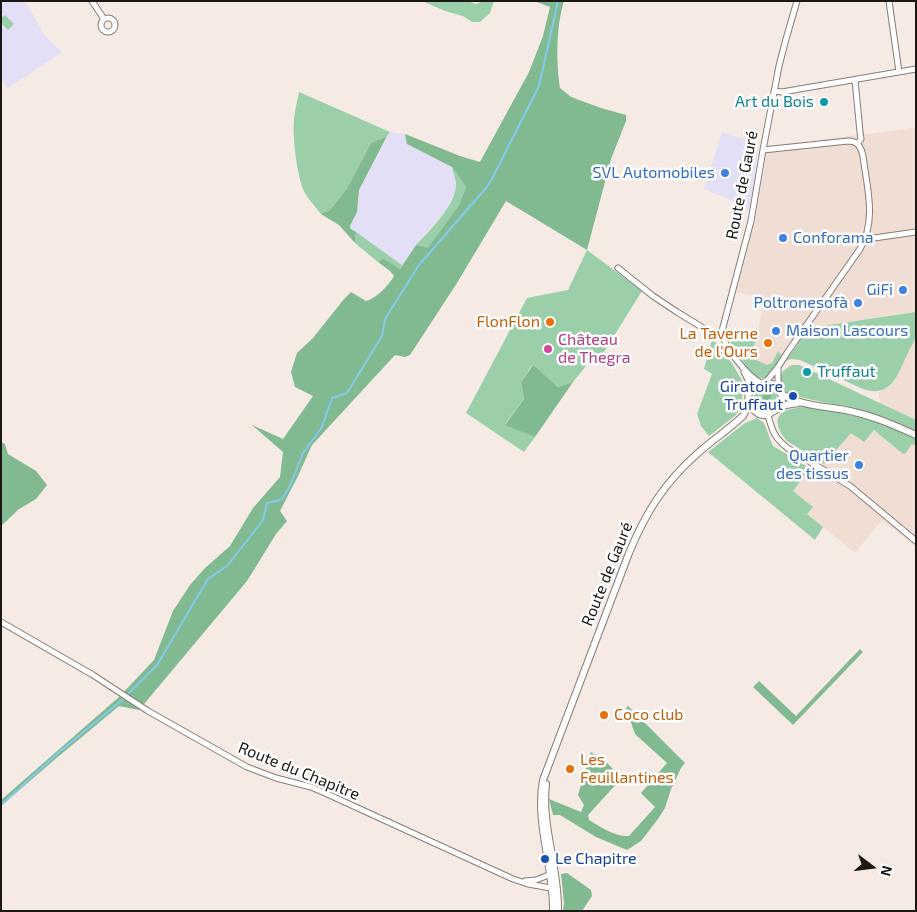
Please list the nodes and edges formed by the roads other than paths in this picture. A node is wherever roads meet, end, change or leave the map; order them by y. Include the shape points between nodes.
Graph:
1 (92, 1) edge
2 (797, 1) edge
3 (889, 1) edge
4 (104, 19) dead end
5 (916, 69) edge
6 (899, 72) junction
7 (854, 80) junction
8 (774, 91) junction
9 (858, 143) junction
10 (762, 150) junction
11 (916, 232) edge
12 (866, 236) junction
13 (618, 268) dead end
14 (722, 335) junction
15 (778, 367) junction
16 (744, 369) junction
17 (764, 382) junction
18 (751, 391) junction
19 (779, 391) junction
20 (749, 402) junction
21 (800, 402) junction
22 (778, 409) junction
23 (759, 414) junction
24 (768, 415) junction
25 (736, 422) junction
26 (916, 435) edge
27 (916, 541) edge
28 (1, 622) edge
29 (553, 875) junction
30 (520, 881) junction
31 (555, 887) junction
32 (552, 911) edge
33 (558, 911) edge

1 - 4 street
2 - 8 street, Route de Gauré
3 - 6 street
5 - 6 street
6 - 7 street
7 - 8 street
7 - 9 street via 861,139
8 - 10 street, Route de Gauré
9 - 10 street via 848,141
9 - 12 street via 864,156 869,205 870,221
10 - 14 street, Route de Gauré via 751,221
11 - 12 street via 874,238
12 - 15 street
13 - 14 street via 684,316 713,334
14 - 16 street
15 - 17 street
15 - 19 street
16 - 17 street via 753,378
16 - 18 street
17 - 18 street
17 - 19 street via 773,384
18 - 20 street
19 - 21 street
19 - 22 street via 781,401
20 - 23 street
20 - 25 street, Route de Gauré via 743,416
21 - 22 street
21 - 26 street via 856,412
22 - 24 street
23 - 24 street
23 - 25 street, Route de Gauré
24 - 27 street via 780,442 850,486
25 - 29 street, Route de Gauré via 673,477 643,522 629,553 543,780 541,815
28 - 30 street, Route du Chapitre via 247,767 311,787
29 - 30 street
29 - 31 street, Route de Gauré
30 - 31 street, Route du Chapitre
31 - 32 street, Route de Gauré
31 - 33 street, Route de Gauré

